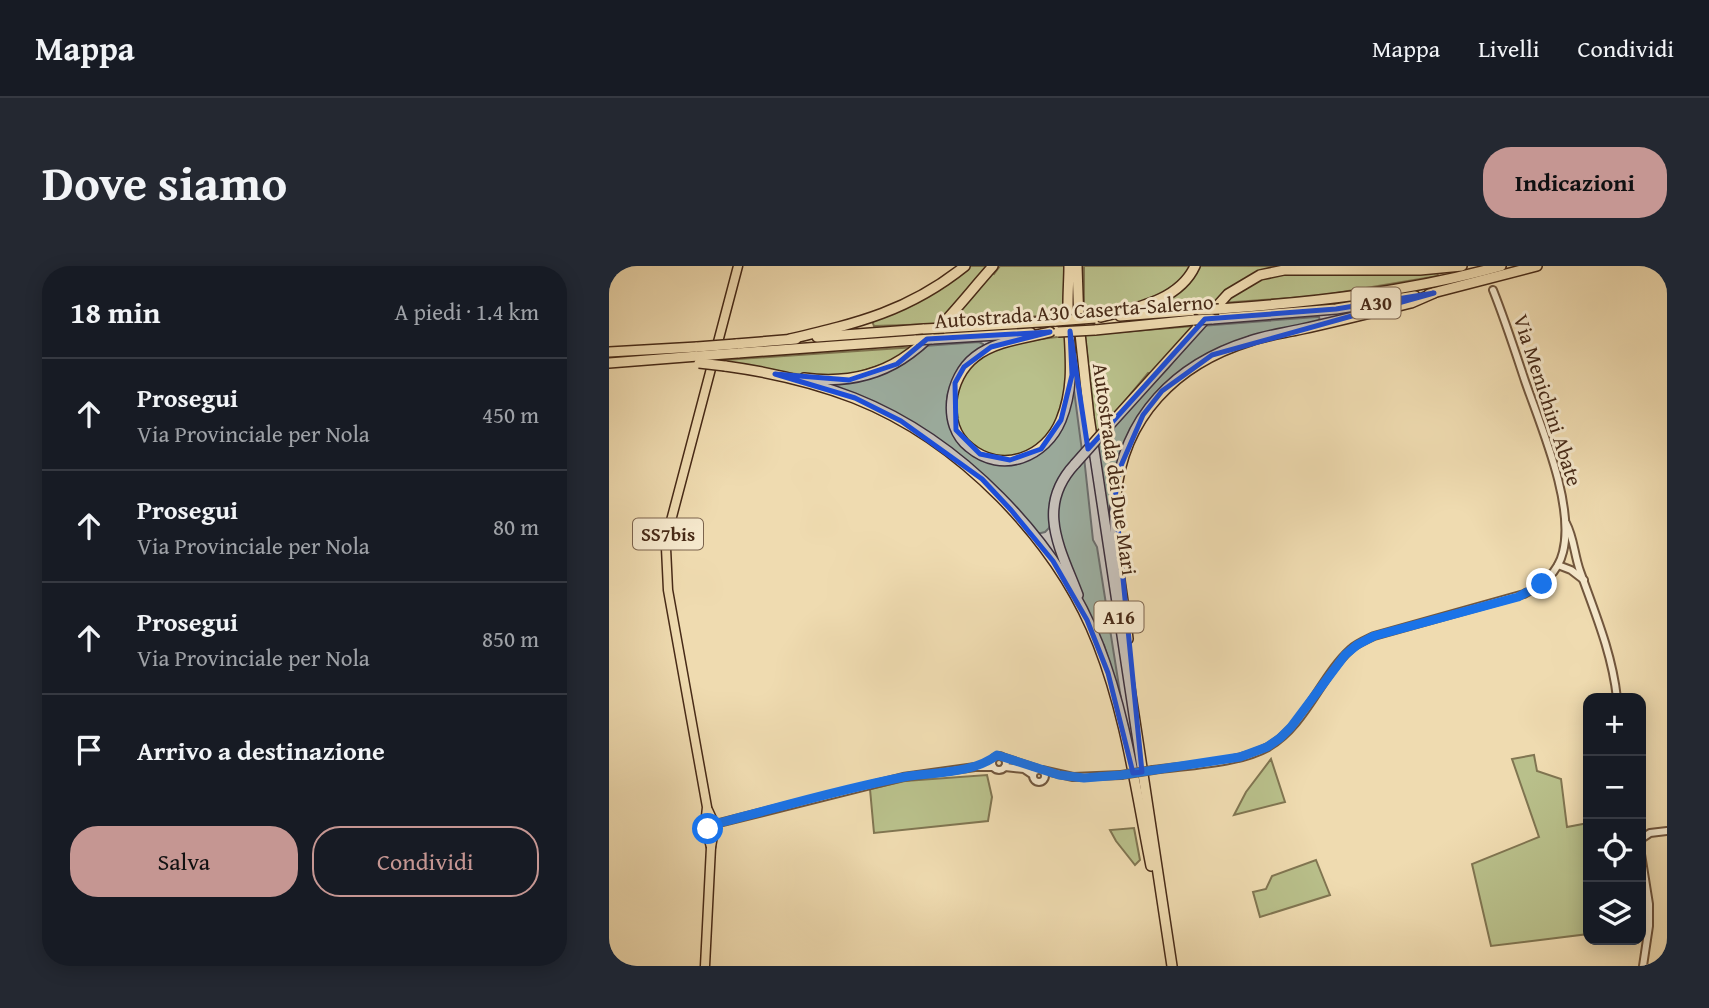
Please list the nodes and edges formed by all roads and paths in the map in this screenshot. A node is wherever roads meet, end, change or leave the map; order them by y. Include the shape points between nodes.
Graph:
1 (738, 266) edge
2 (965, 266) edge
3 (993, 266) edge
4 (1070, 266) edge
5 (1077, 266) edge
6 (1083, 266) edge
7 (1195, 266) edge
8 (1346, 266) edge
9 (1462, 266) edge
10 (1501, 266) edge
11 (1537, 266) edge
12 (1379, 269) junction
13 (1493, 290) dead end
14 (1434, 293) junction
15 (1098, 318) junction
16 (1055, 328) junction
17 (790, 339) junction
18 (737, 348) junction
19 (609, 352) edge
20 (698, 355) junction
21 (609, 363) edge
22 (775, 374) junction
23 (1089, 417) junction
24 (1565, 521) junction
25 (1563, 554) junction
26 (1558, 565) junction
27 (1578, 571) junction
28 (1087, 620) junction
29 (1616, 693) edge
30 (1005, 758) junction
31 (993, 763) junction
32 (1005, 767) junction
33 (1142, 769) junction
34 (1037, 771) junction
35 (1059, 775) junction
36 (1044, 779) junction
37 (711, 825) junction
38 (1667, 831) edge
39 (1646, 834) edge
40 (1151, 866) junction
41 (1645, 882) edge
42 (705, 966) edge
43 (1166, 966) edge
44 (1172, 966) edge
45 (1643, 966) edge

1 - 37 main road, SS7bis via 666,548 668,590
2 - 17 highway via 888,313
3 - 22 highway via 921,345 885,370 835,380
4 - 16 highway via 1072,375 1053,437 1041,449 1010,460 968,446 952,415 955,383 964,367 992,347
4 - 40 highway, Autostrada dei Due Mari / A16 via 1083,418
5 - 23 highway, Autostrada dei Due Mari / A16
6 - 23 highway
7 - 15 highway via 1190,278 1168,295
8 - 12 highway
9 - 12 highway
10 - 15 highway, Autostrada A30 Caserta-Salerno / A30, bridge via 1369,295
11 - 14 highway, Autostrada A30 Caserta-Salerno / A30
12 - 28 highway, bridge via 1284,270 1238,286 1075,464 1054,499 1052,520
13 - 24 street, Via Menichini Abate via 1551,453
14 - 16 highway, Autostrada A30 Caserta-Salerno / A30, bridge via 1336,309 1095,330
14 - 33 highway via 1411,303 1250,340 1212,355 1162,391 1143,415 1120,468 1115,497
15 - 16 highway, Autostrada A30 Caserta-Salerno / A30, bridge
16 - 17 highway, Autostrada A30 Caserta-Salerno / A30, bridge via 944,328
16 - 18 highway, Autostrada A30 Caserta-Salerno / A30, bridge
17 - 18 highway, Autostrada A30 Caserta-Salerno / A30
18 - 20 highway, Autostrada A30 Caserta-Salerno / A30, bridge
19 - 20 highway, Autostrada A30 Caserta-Salerno / A30
20 - 21 highway, Autostrada A30 Caserta-Salerno / A30
20 - 22 highway, bridge via 725,366
22 - 28 highway via 855,398 943,448 982,479 1040,543
23 - 33 highway, Autostrada dei Due Mari / A16
24 - 25 street
24 - 27 street via 1572,533
25 - 26 street
25 - 27 street
26 - 27 street
26 - 35 street, bridge via 1542,584 1524,594 1374,636 1357,645 1291,727 1267,747 1240,757 1121,775
27 - 29 street via 1609,651
28 - 40 highway via 1125,732
30 - 31 street via 997,755
30 - 32 street
30 - 34 street
31 - 32 street via 999,770
31 - 37 street via 903,777
32 - 34 street
33 - 44 highway, Autostrada dei Due Mari / A16
34 - 35 street
34 - 36 street via 1045,773
34 - 36 street via 1036,782
35 - 36 street
37 - 42 main road, SS7bis
38 - 39 street
40 - 43 highway, Autostrada dei Due Mari / A16
41 - 45 street via 1649,926

